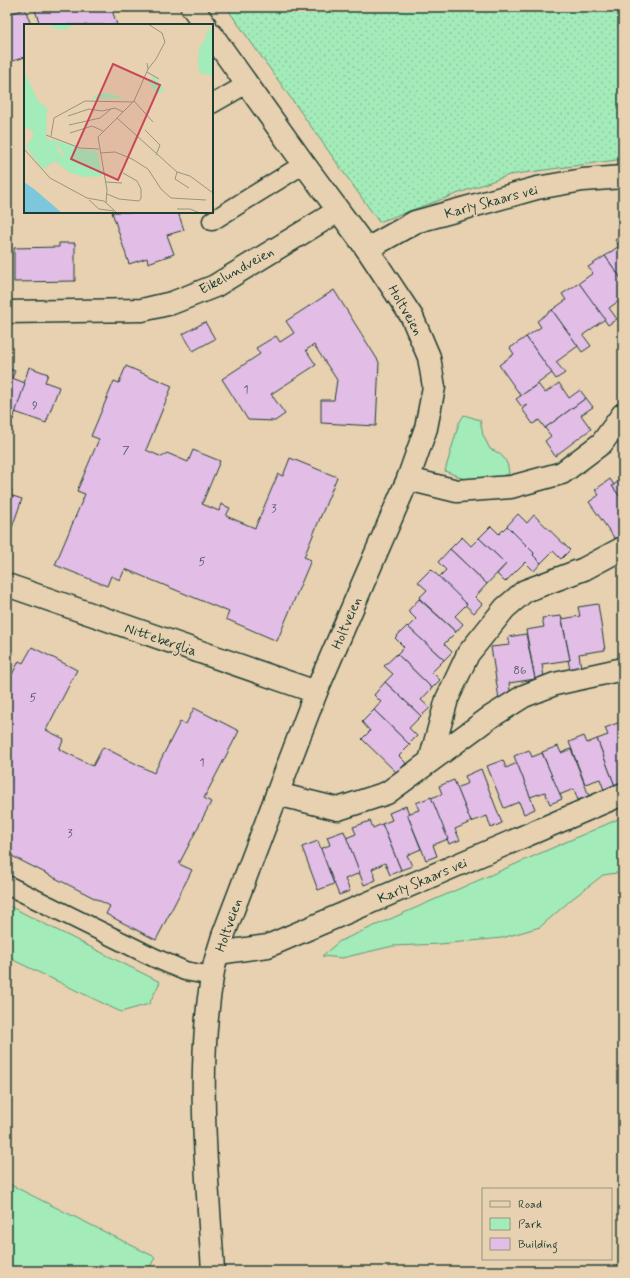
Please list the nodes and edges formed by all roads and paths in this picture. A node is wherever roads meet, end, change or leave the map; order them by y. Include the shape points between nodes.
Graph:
1 (192, 7) edge
2 (204, 24) edge
3 (213, 36) edge
4 (247, 84) junction
5 (213, 103) edge
6 (304, 164) junction
7 (623, 177) edge
8 (338, 211) junction
9 (212, 220) dead end
10 (368, 249) junction
11 (7, 312) edge
12 (623, 414) edge
13 (408, 479) junction
14 (623, 548) edge
15 (7, 585) edge
16 (623, 669) edge
17 (316, 692) junction
18 (430, 761) junction
19 (277, 794) junction
20 (623, 794) edge
21 (7, 885) edge
22 (218, 953) junction
23 (212, 976) junction
24 (213, 1271) edge

1 - 2 street
3 - 4 street, Holtveien
4 - 5 lane
4 - 6 street, Holtveien
6 - 8 street, Holtveien
6 - 9 lane
7 - 10 street, Karly Skaars vei via 583,180 537,188 415,222
8 - 10 street, Holtveien
8 - 11 street, Eikelundveien via 214,286 172,303 135,310
10 - 13 street, Holtveien via 412,317 429,357 434,387 426,428
12 - 13 street via 602,443 562,473 511,487 457,490
13 - 17 street, Holtveien
14 - 18 street via 584,569 525,591 505,608 468,654 447,699
15 - 17 street, Nitteberglia
16 - 18 street via 554,684 524,696
17 - 19 street, Holtveien
18 - 19 street via 387,793 338,810
19 - 22 street, Holtveien
20 - 22 street, Karly Skaars vei via 268,946
21 - 23 lane via 155,958 185,971
22 - 23 street, Holtveien
23 - 24 street, Holtveien via 203,1052 203,1120

